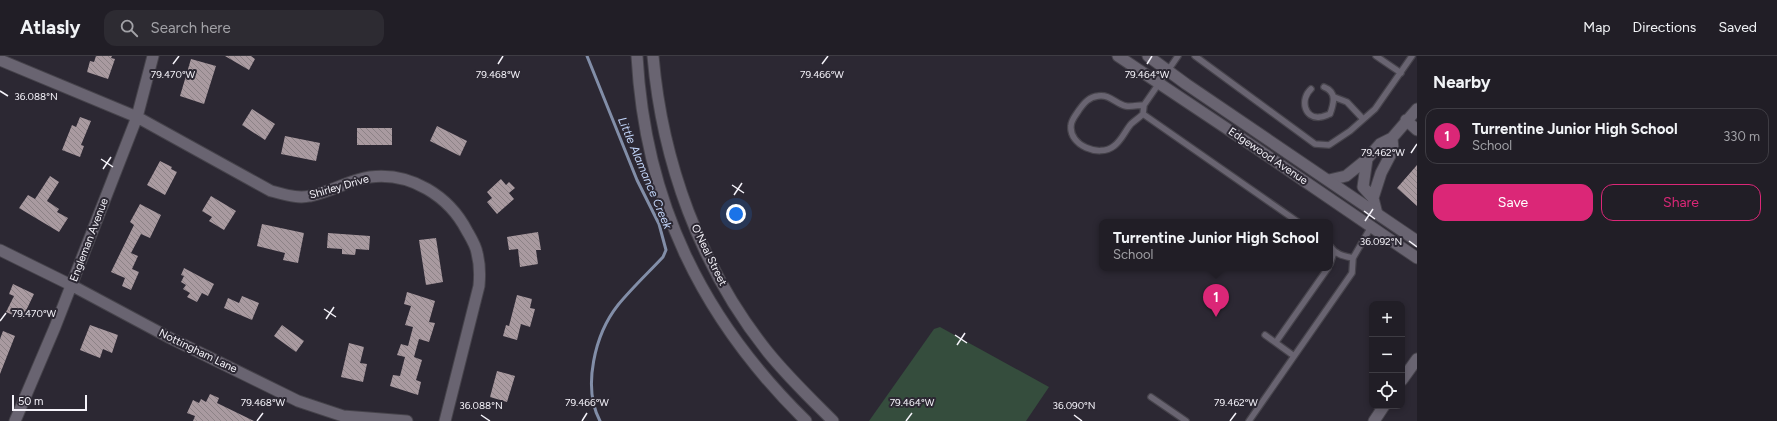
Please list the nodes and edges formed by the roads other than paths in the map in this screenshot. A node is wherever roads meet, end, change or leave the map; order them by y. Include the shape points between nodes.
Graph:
1 (153, 56) edge
2 (637, 56) edge
3 (653, 56) edge
4 (1118, 56) edge
5 (1148, 56) edge
6 (1178, 56) edge
7 (1195, 56) edge
8 (1376, 56) edge
9 (1412, 56) edge
10 (0, 60) edge
11 (1168, 70) junction
12 (1401, 73) junction
13 (1159, 83) junction
14 (1324, 87) dead end
15 (1311, 89) dead end
16 (1334, 97) junction
17 (1144, 105) junction
18 (1417, 109) edge
19 (1143, 114) junction
20 (137, 117) junction
21 (1363, 119) junction
22 (1406, 120) junction
23 (1417, 130) edge
24 (1392, 138) junction
25 (1367, 158) junction
26 (1329, 180) junction
27 (1373, 198) junction
28 (1377, 214) junction
29 (1294, 219) edge
30 (1371, 227) junction
31 (1417, 241) edge
32 (0, 250) edge
33 (1334, 252) joint
34 (1333, 255) edge
35 (1353, 258) junction
36 (1417, 258) edge
37 (1326, 271) edge
38 (71, 285) junction
39 (1265, 335) dead end
40 (1276, 342) junction
41 (1294, 356) junction
42 (1417, 359) edge
43 (1405, 376) edge
44 (1151, 397) dead end
45 (1382, 409) edge
46 (15, 421) edge
47 (407, 421) edge
48 (445, 421) edge
49 (806, 421) edge
50 (833, 421) edge
51 (1186, 421) edge
52 (1249, 421) edge
53 (1374, 421) edge

1 - 20 street, Engleman Avenue
2 - 49 street, O'Neal Street via 639,85 652,162 682,246 712,305 731,335 777,392
3 - 50 street, O'Neal Street via 656,92 674,170 688,212 724,289 762,345 784,372
4 - 13 street, Edgewood Avenue
5 - 11 street, Edgewood Avenue
6 - 11 lane
7 - 21 lane via 1315,144 1329,145
8 - 12 lane
9 - 12 lane
10 - 20 street, Shirley Drive
11 - 13 lane
11 - 26 street, Edgewood Avenue
12 - 21 lane via 1375,109
13 - 17 lane
13 - 30 street, Edgewood Avenue
14 - 16 lane via 1330,90
15 - 16 lane via 1306,93 1305,108 1316,117 1330,114 1335,102
16 - 21 lane via 1347,102
17 - 19 lane
17 - 19 lane via 1126,106 1109,97 1088,99 1073,119 1071,127 1074,137 1084,147 1095,152 1105,151 1114,146 1132,123
18 - 22 street
19 - 29 lane
20 - 38 street, Engleman Avenue
20 - 48 street, Shirley Drive via 271,191 295,197 310,196 355,180 372,177 403,178 423,185 449,204 460,217 477,252 480,268 479,286
22 - 23 street
22 - 24 street
24 - 25 street via 1380,144
24 - 27 street via 1392,150
25 - 26 street via 1346,176
25 - 27 street via 1364,187
26 - 28 street, Edgewood Avenue
27 - 28 street
28 - 30 street
28 - 31 street, Edgewood Avenue
30 - 35 lane
30 - 36 street, Edgewood Avenue
32 - 38 street, Nottingham Lane
33 - 34 lane
33 - 35 lane
35 - 41 lane via 1352,273
37 - 40 lane
38 - 46 street, Engleman Avenue
38 - 47 street, Nottingham Lane via 170,338 298,401 343,416
39 - 40 lane
40 - 41 lane
41 - 52 lane
42 - 43 street
44 - 51 lane
45 - 53 street

